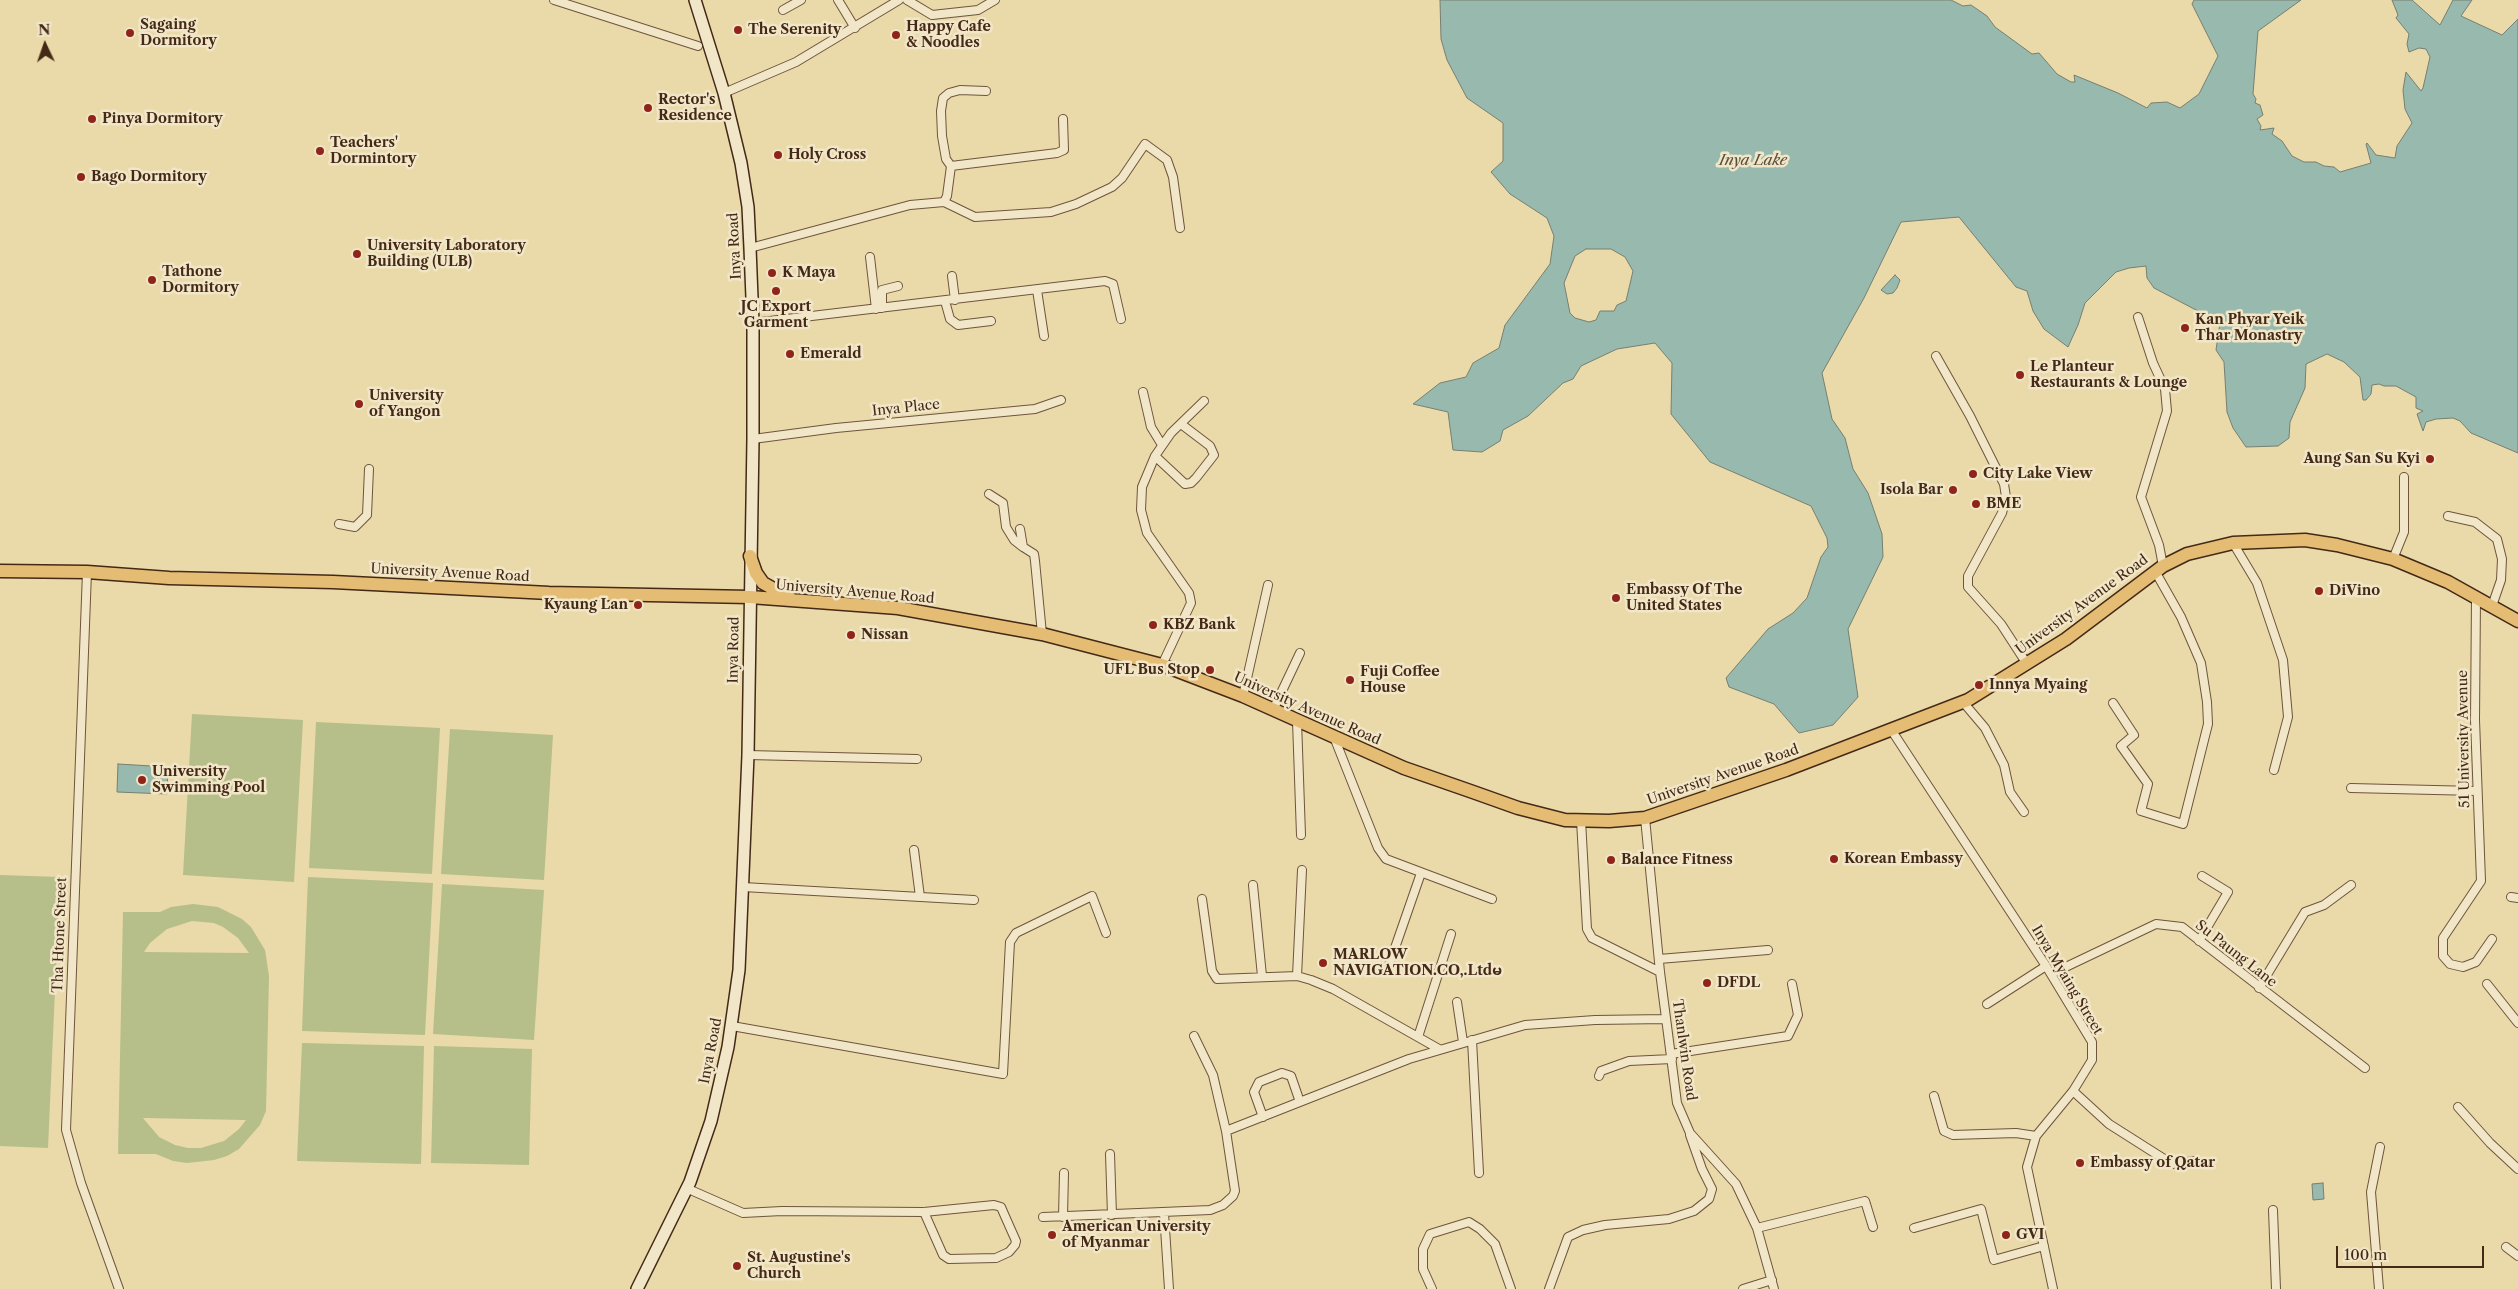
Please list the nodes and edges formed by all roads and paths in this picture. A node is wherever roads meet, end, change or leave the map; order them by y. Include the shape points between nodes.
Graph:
1 (554, 0) edge
2 (695, 0) edge
3 (801, 0) edge
4 (838, 0) edge
5 (899, 0) edge
6 (907, 0) edge
7 (995, 0) edge
8 (783, 10) dead end
9 (855, 28) junction
10 (698, 46) dead end
11 (986, 91) dead end
12 (724, 92) junction
13 (1063, 119) dead end
14 (951, 166) junction
15 (944, 202) junction
16 (1180, 228) dead end
17 (750, 248) junction
18 (870, 257) dead end
19 (952, 276) dead end
20 (898, 286) dead end
21 (1037, 290) junction
22 (955, 300) junction
23 (945, 301) junction
24 (879, 309) junction
25 (2138, 317) dead end
26 (1121, 319) dead end
27 (991, 321) dead end
28 (753, 323) junction
29 (1044, 336) dead end
30 (1936, 356) dead end
31 (1143, 392) dead end
32 (1060, 400) dead end
33 (1204, 400) dead end
34 (1181, 424) junction
35 (753, 439) junction
36 (1162, 446) junction
37 (1154, 456) junction
38 (369, 469) dead end
39 (2404, 477) dead end
40 (989, 494) dead end
41 (2448, 516) dead end
42 (339, 524) dead end
43 (1020, 529) dead end
44 (2233, 543) junction
45 (1023, 547) junction
46 (750, 556) junction
47 (2392, 559) junction
48 (2159, 568) junction
49 (0, 571) edge
50 (87, 572) junction
51 (1268, 585) dead end
52 (750, 597) junction
53 (2476, 597) junction
54 (795, 601) junction
55 (2492, 606) junction
56 (2518, 621) edge
57 (1042, 634) junction
58 (1300, 653) dead end
59 (2027, 664) junction
60 (1162, 665) junction
61 (1243, 696) junction
62 (1963, 702) junction
63 (2113, 703) dead end
64 (1273, 710) junction
65 (1297, 721) junction
66 (1892, 731) junction
67 (1334, 737) junction
68 (748, 755) junction
69 (917, 759) dead end
70 (2274, 770) dead end
71 (2351, 788) dead end
72 (2476, 791) junction
73 (2024, 812) dead end
74 (1645, 818) junction
75 (1581, 820) junction
76 (1301, 835) dead end
77 (914, 850) dead end
78 (1302, 870) dead end
79 (1421, 873) junction
80 (2202, 876) dead end
81 (1253, 885) dead end
82 (2351, 885) dead end
83 (743, 887) junction
84 (920, 897) junction
85 (1202, 899) dead end
86 (1492, 899) dead end
87 (974, 900) dead end
88 (1106, 933) dead end
89 (1451, 934) dead end
90 (2492, 939) dead end
91 (2199, 941) junction
92 (1768, 950) dead end
93 (1659, 959) junction
94 (2046, 966) junction
95 (1388, 968) dead end
96 (1660, 972) junction
97 (2051, 974) junction
98 (1262, 976) junction
99 (1297, 976) junction
100 (1792, 984) dead end
101 (2487, 984) dead end
102 (2259, 988) junction
103 (1457, 1002) dead end
104 (1987, 1004) dead end
105 (1666, 1019) junction
106 (2518, 1023) edge
107 (732, 1026) junction
108 (1194, 1036) dead end
109 (1418, 1037) junction
110 (1472, 1040) junction
111 (1463, 1042) junction
112 (1439, 1049) junction
113 (1671, 1056) junction
114 (2365, 1068) dead end
115 (1599, 1076) dead end
116 (2073, 1091) junction
117 (1934, 1096) dead end
118 (1300, 1102) junction
119 (2458, 1107) dead end
120 (1263, 1117) junction
121 (1226, 1131) junction
122 (1690, 1133) junction
123 (2036, 1136) junction
124 (2380, 1147) dead end
125 (1110, 1154) dead end
126 (2195, 1162) dead end
127 (2518, 1169) edge
128 (1479, 1173) dead end
129 (1064, 1174) dead end
130 (686, 1188) junction
131 (2273, 1210) dead end
132 (924, 1212) junction
133 (1164, 1213) junction
134 (1112, 1215) junction
135 (1063, 1217) junction
136 (1043, 1218) dead end
137 (1873, 1227) dead end
138 (1758, 1228) junction
139 (1914, 1228) dead end
140 (2044, 1246) junction
141 (2506, 1247) dead end
142 (2518, 1256) edge
143 (1772, 1280) junction
144 (119, 1289) edge
145 (637, 1289) edge
146 (1169, 1289) edge
147 (1431, 1289) edge
148 (1511, 1289) edge
149 (1549, 1289) edge
150 (1743, 1289) edge
151 (1774, 1289) edge
152 (2053, 1289) edge
153 (2276, 1289) edge
154 (2379, 1289) edge

1 - 10 street
2 - 12 main road, Inya Road
3 - 8 street
4 - 9 street
5 - 9 street
6 - 7 street via 932,15 978,10
9 - 12 street via 796,62
11 - 14 street via 960,90 943,98 942,136 946,159
12 - 17 main road, Inya Road via 748,207
13 - 14 street via 1064,150 1057,153
14 - 15 street
15 - 16 street via 975,218 1051,212 1112,187 1145,144 1167,160 1173,177
15 - 17 street via 910,205
17 - 28 main road, Inya Road
18 - 24 street
19 - 22 street
20 - 24 street via 882,290
21 - 22 street
21 - 26 street via 1105,281 1113,284
21 - 29 street
22 - 23 street
23 - 24 street
23 - 27 street via 950,319 958,325
24 - 28 street
25 - 48 street via 2164,389 2167,411 2141,497 2159,545
28 - 35 main road, Inya Road
30 - 59 street via 2000,476 2006,497 2002,513 1968,576 1968,587 2001,624
31 - 36 street via 1151,427
32 - 35 street, Inya Place via 1035,409
33 - 34 street
34 - 36 street
34 - 37 street via 1210,446 1214,455 1196,478 1184,484
35 - 46 main road, Inya Road
36 - 37 street
37 - 60 street via 1142,487 1141,510 1147,533 1189,593 1191,603
38 - 42 street via 367,515 355,527
39 - 47 street via 2404,532
40 - 45 street via 1003,503 1006,527
41 - 55 street via 2475,522 2497,539 2502,559 2501,580
43 - 45 street
44 - 47 main road, University Avenue Road via 2305,540
44 - 48 main road, University Avenue Road via 2187,554
44 - 70 street via 2257,583 2284,660 2288,717
45 - 57 street via 1034,554
46 - 52 main road, Inya Road
46 - 54 main road via 764,583
47 - 53 main road, University Avenue Road
48 - 59 main road, University Avenue Road via 2066,639
48 - 63 street via 2201,663 2206,688 2208,724 2183,824 2141,811 2148,784 2121,746 2134,735
49 - 50 main road, University Avenue Road
50 - 52 main road, University Avenue Road via 549,593
50 - 144 street, Tha Htone Street via 66,1130 81,1183
51 - 61 street
52 - 54 main road, University Avenue Road
52 - 68 main road, Inya Road
53 - 55 main road, University Avenue Road
53 - 72 street, 51 University Avenue
54 - 57 main road, University Avenue Road via 898,608
55 - 56 main road, University Avenue Road
57 - 60 main road, University Avenue Road
58 - 64 street
59 - 62 main road, University Avenue Road
60 - 61 main road, University Avenue Road
61 - 64 main road, University Avenue Road
62 - 66 main road, University Avenue Road
62 - 73 street via 1985,728 2004,765 2010,792
64 - 65 main road, University Avenue Road
65 - 67 main road, University Avenue Road
65 - 76 street
66 - 74 main road, University Avenue Road
66 - 94 street, Inya Myaing Street
67 - 75 main road, University Avenue Road via 1404,768 1518,808 1565,820
67 - 79 street via 1378,848 1386,859
68 - 69 street
68 - 83 main road, Inya Road
71 - 72 street
72 - 90 street, 51 University Avenue via 2481,881 2443,938 2443,956 2450,964 2463,967 2476,962
74 - 75 main road, University Avenue Road
74 - 93 street, Thanlwin Road
75 - 96 street via 1587,929 1592,938
77 - 84 street
78 - 99 street
79 - 86 street
79 - 95 street
80 - 91 street via 2228,892
81 - 98 street
82 - 102 street via 2324,905 2305,912
83 - 84 street
83 - 107 main road, Inya Road via 739,970
84 - 87 street
85 - 98 street via 1214,976
88 - 107 street via 1092,896 1016,933 1010,942 1003,1074
89 - 109 street
91 - 97 street, Su Paung Lane via 2182,927 2156,924
91 - 102 street, Su Paung Lane
92 - 93 street
93 - 96 street, Thanlwin Road
94 - 97 street, Inya Myaing Street
94 - 104 street
96 - 105 street, Thanlwin Road
97 - 116 street, Inya Myaing Street via 2092,1042 2092,1060
98 - 99 street
99 - 109 street via 1332,988
100 - 113 street via 1798,1015 1788,1036
101 - 106 street
102 - 114 street, Su Paung Lane
103 - 111 street
105 - 110 street via 1525,1025
105 - 113 street, Thanlwin Road
107 - 130 main road, Inya Road via 711,1121
108 - 121 street via 1213,1075
109 - 112 street
110 - 111 street
110 - 128 street
111 - 112 street
112 - 118 street
113 - 115 street via 1629,1061 1602,1071
113 - 122 street, Thanlwin Road via 1677,1103
116 - 123 street, Inya Myaing Street
116 - 126 street via 2110,1124 2172,1164
117 - 123 street via 1944,1131 1953,1135 2016,1133
118 - 120 street
118 - 120 street via 1290,1076 1282,1073 1260,1082 1254,1092
119 - 127 street
120 - 121 street
121 - 133 street via 1235,1190 1233,1196 1210,1210
122 - 138 street, Thanlwin Road via 1736,1184
122 - 149 street via 1712,1189 1709,1199 1694,1211 1669,1219 1605,1226 1568,1237
123 - 140 street, Inya Myaing Street via 2028,1167
124 - 154 street via 2371,1192
125 - 134 street
129 - 135 street
130 - 132 street via 743,1213 782,1210
130 - 145 main road, Inya Road
131 - 153 street
132 - 132 street via 1001,1207 1015,1245 996,1258 950,1260 943,1255
133 - 134 street
133 - 146 street
134 - 135 street
135 - 136 street
137 - 138 street via 1865,1201
138 - 143 street, Thanlwin Road
139 - 140 street via 1980,1209 1994,1260
140 - 152 street, Inya Myaing Street
141 - 142 street
143 - 150 street
143 - 151 street, Thanlwin Road
147 - 148 street via 1423,1268 1423,1249 1430,1234 1469,1222 1495,1244

